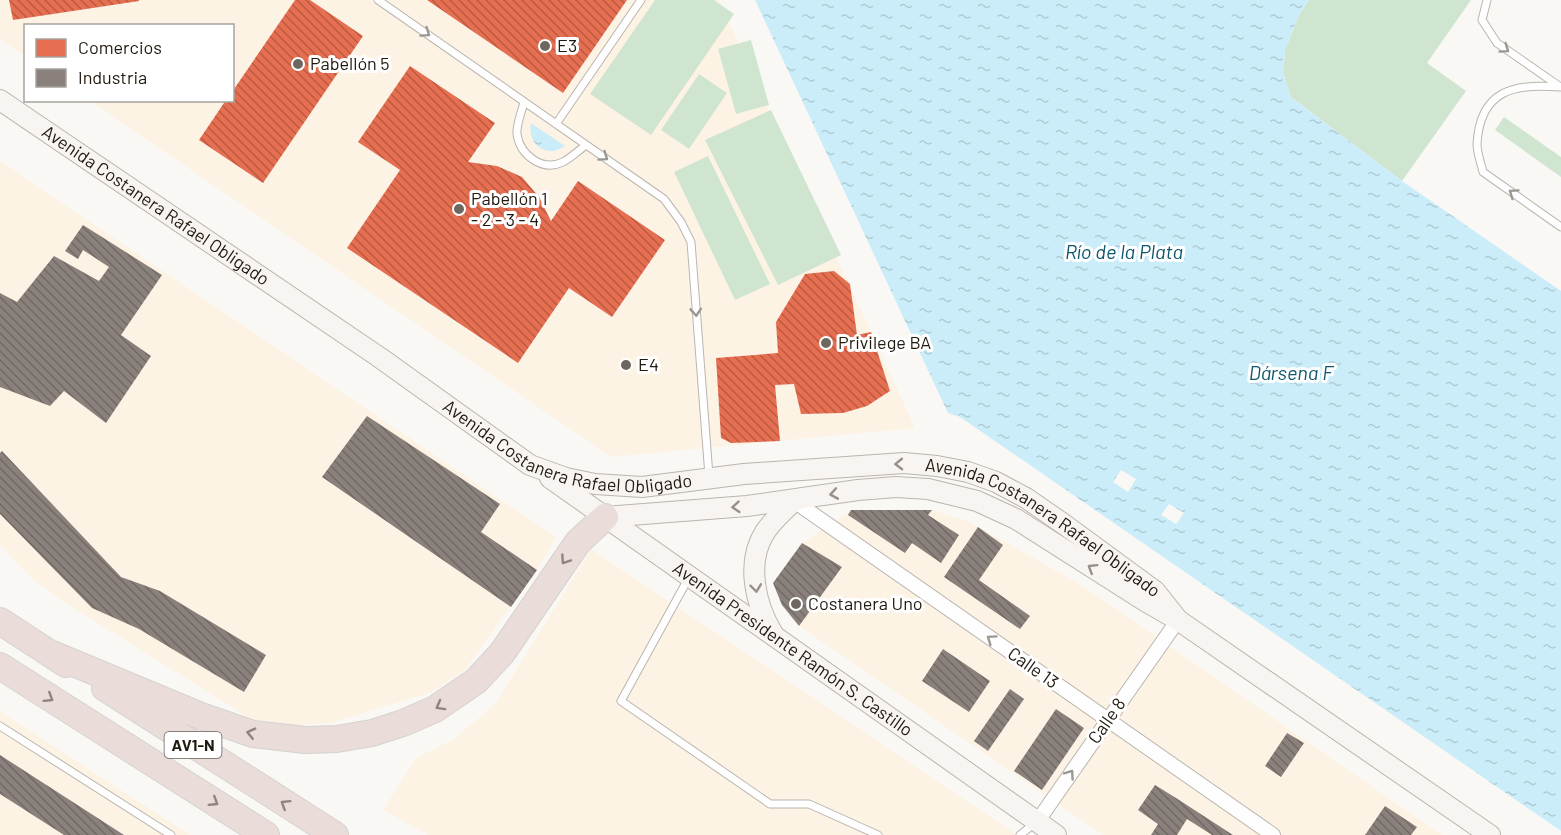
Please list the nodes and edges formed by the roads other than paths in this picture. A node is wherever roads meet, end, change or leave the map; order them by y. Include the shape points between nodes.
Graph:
1 (378, 0) edge
2 (641, 0) edge
3 (1487, 0) edge
4 (1561, 87) edge
5 (0, 100) edge
6 (524, 102) junction
7 (556, 124) junction
8 (586, 145) junction
9 (1561, 227) edge
10 (530, 465) junction
11 (709, 479) junction
12 (794, 501) junction
13 (605, 517) junction
14 (690, 577) junction
15 (1178, 620) junction
16 (0, 621) edge
17 (776, 638) junction
18 (52, 654) junction
19 (0, 666) edge
20 (1108, 721) junction
21 (0, 726) edge
22 (1036, 822) junction
23 (171, 835) edge
24 (266, 835) edge
25 (334, 835) edge
26 (878, 835) edge
27 (1020, 835) edge
28 (1056, 835) edge
29 (1273, 835) edge
30 (1490, 835) edge

1 -> 6 lane
2 - 7 lane
3 -> 4 lane via 1482,20 1497,43
9 -> 4 lane via 1483,172 1477,146 1482,118 1495,97 1519,87
5 - 10 main road, Avenida Costanera Rafael Obligado via 379,357
6 - 7 lane
6 - 8 lane via 516,133 521,148 531,159 547,165 562,163
7 - 8 lane
8 -> 11 lane via 664,199 691,242
10 - 11 main road, Avenida Costanera Rafael Obligado via 595,484 642,487
10 - 13 main road, Avenida Presidente Ramón S. Castillo
15 -> 11 main road, Avenida Costanera Rafael Obligado via 1155,591 1065,525 1026,498 968,472 904,463
12 -> 13 main road, Avenida Costanera Rafael Obligado
15 -> 12 main road, Avenida Costanera Rafael Obligado via 1016,519 976,501 928,489 882,488
12 -> 17 main road via 764,533 754,576 764,620
20 -> 12 street, Calle 13
13 - 14 main road, Avenida Presidente Ramón S. Castillo
13 -> 18 highway via 578,542 502,653 476,681 435,709 372,733 305,740 253,734
14 - 17 main road, Avenida Presidente Ramón S. Castillo
14 - 26 lane via 621,701 770,804 809,804
15 - 20 street, Calle 8
15 - 30 main road, Avenida Costanera Rafael Obligado
16 - 18 highway, AV1-N
17 - 22 main road, Avenida Presidente Ramón S. Castillo
25 -> 18 highway, AV1-N
19 -> 24 highway, AV1-N
22 -> 20 street, Calle 8
20 - 29 street, Calle 13
21 - 23 lane
22 - 27 lane
22 - 28 main road, Avenida Presidente Ramón S. Castillo

